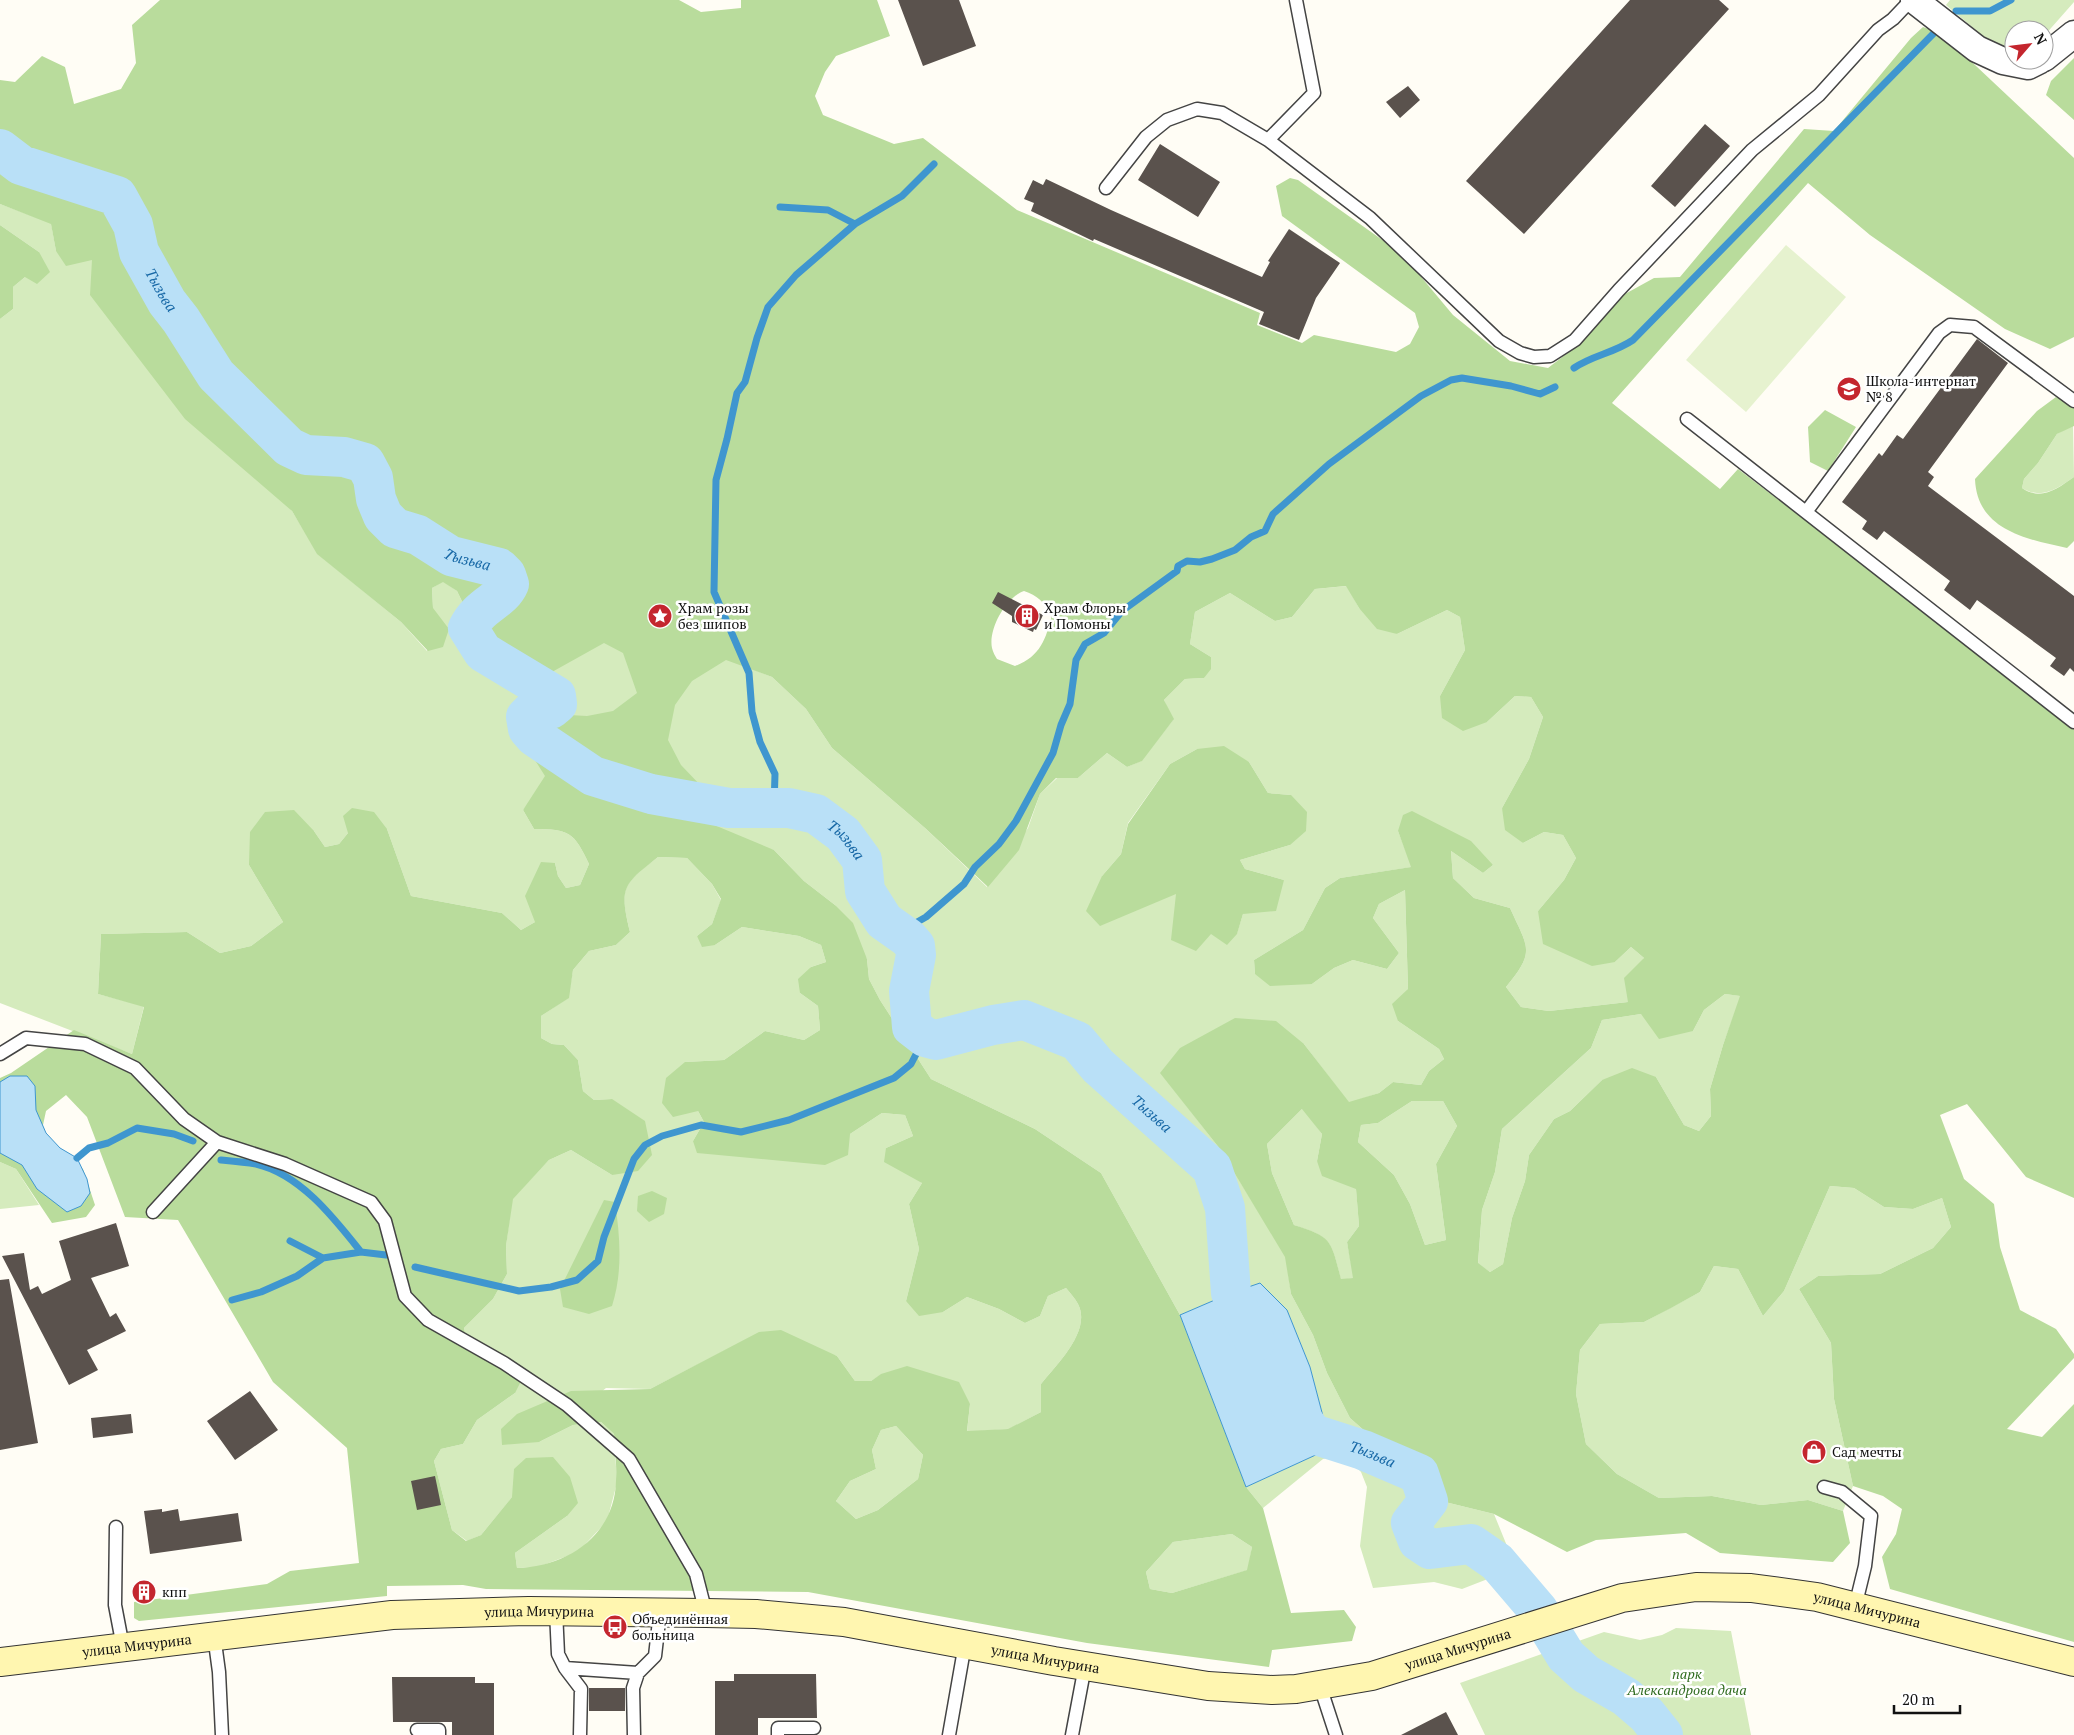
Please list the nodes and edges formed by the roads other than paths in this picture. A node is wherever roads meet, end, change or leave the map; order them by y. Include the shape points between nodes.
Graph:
1 (1296, 0) edge
2 (1913, 0) edge
3 (2074, 34) edge
4 (2054, 50) edge
5 (2004, 61) edge
6 (1268, 140) junction
7 (1106, 188) dead end
8 (2074, 401) edge
9 (1687, 419) dead end
10 (1806, 512) junction
11 (2074, 722) edge
12 (0, 1054) edge
13 (217, 1142) junction
14 (153, 1212) dead end
15 (1824, 1487) dead end
16 (116, 1527) dead end
17 (1855, 1606) junction
18 (556, 1611) junction
19 (660, 1612) junction
20 (706, 1612) junction
21 (214, 1635) junction
22 (965, 1644) junction
23 (123, 1648) junction
24 (0, 1662) edge
25 (2074, 1662) edge
26 (1085, 1666) junction
27 (565, 1668) junction
28 (638, 1673) junction
29 (1320, 1686) junction
30 (814, 1728) dead end
31 (417, 1730) dead end
32 (222, 1735) edge
33 (439, 1735) edge
34 (580, 1735) edge
35 (634, 1735) edge
36 (778, 1735) edge
37 (949, 1735) edge
38 (1072, 1735) edge
39 (1336, 1735) edge

1 - 6 lane via 1314,93
2 - 5 street via 1977,49
2 - 6 lane via 1878,30 1819,95 1752,150 1576,340 1550,356 1534,357 1520,353 1499,341 1370,218
3 - 4 street
6 - 7 lane via 1222,113 1197,109 1167,120 1146,137
8 - 10 lane via 1974,327 1950,325 1939,334
9 - 10 lane
10 - 11 lane
12 - 13 lane via 26,1038 85,1044 135,1068 184,1119
13 - 14 lane
13 - 20 lane via 285,1164 371,1202 385,1221 406,1296 428,1320 504,1362 567,1406 629,1459 696,1574
15 - 17 lane via 1842,1492 1871,1516 1865,1566
16 - 23 lane via 116,1605
17 - 25 main road, улица Мичурина
17 - 29 main road, улица Мичурина via 1779,1590 1724,1587 1665,1590 1622,1598 1372,1676
18 - 19 main road, улица Мичурина
18 - 21 main road, улица Мичурина via 392,1616
18 - 27 lane via 558,1654
19 - 20 main road, улица Мичурина
19 - 28 lane via 655,1656
20 - 22 main road, улица Мичурина via 844,1622
21 - 23 main road, улица Мичурина
21 - 32 lane
22 - 26 main road, улица Мичурина
22 - 37 lane
23 - 24 main road, улица Мичурина
26 - 29 main road, улица Мичурина via 1208,1686 1272,1690
26 - 38 lane
27 - 28 lane
27 - 34 lane via 581,1689
28 - 35 lane via 633,1688
29 - 39 lane
30 - 36 lane via 778,1728
31 - 33 lane via 439,1730

